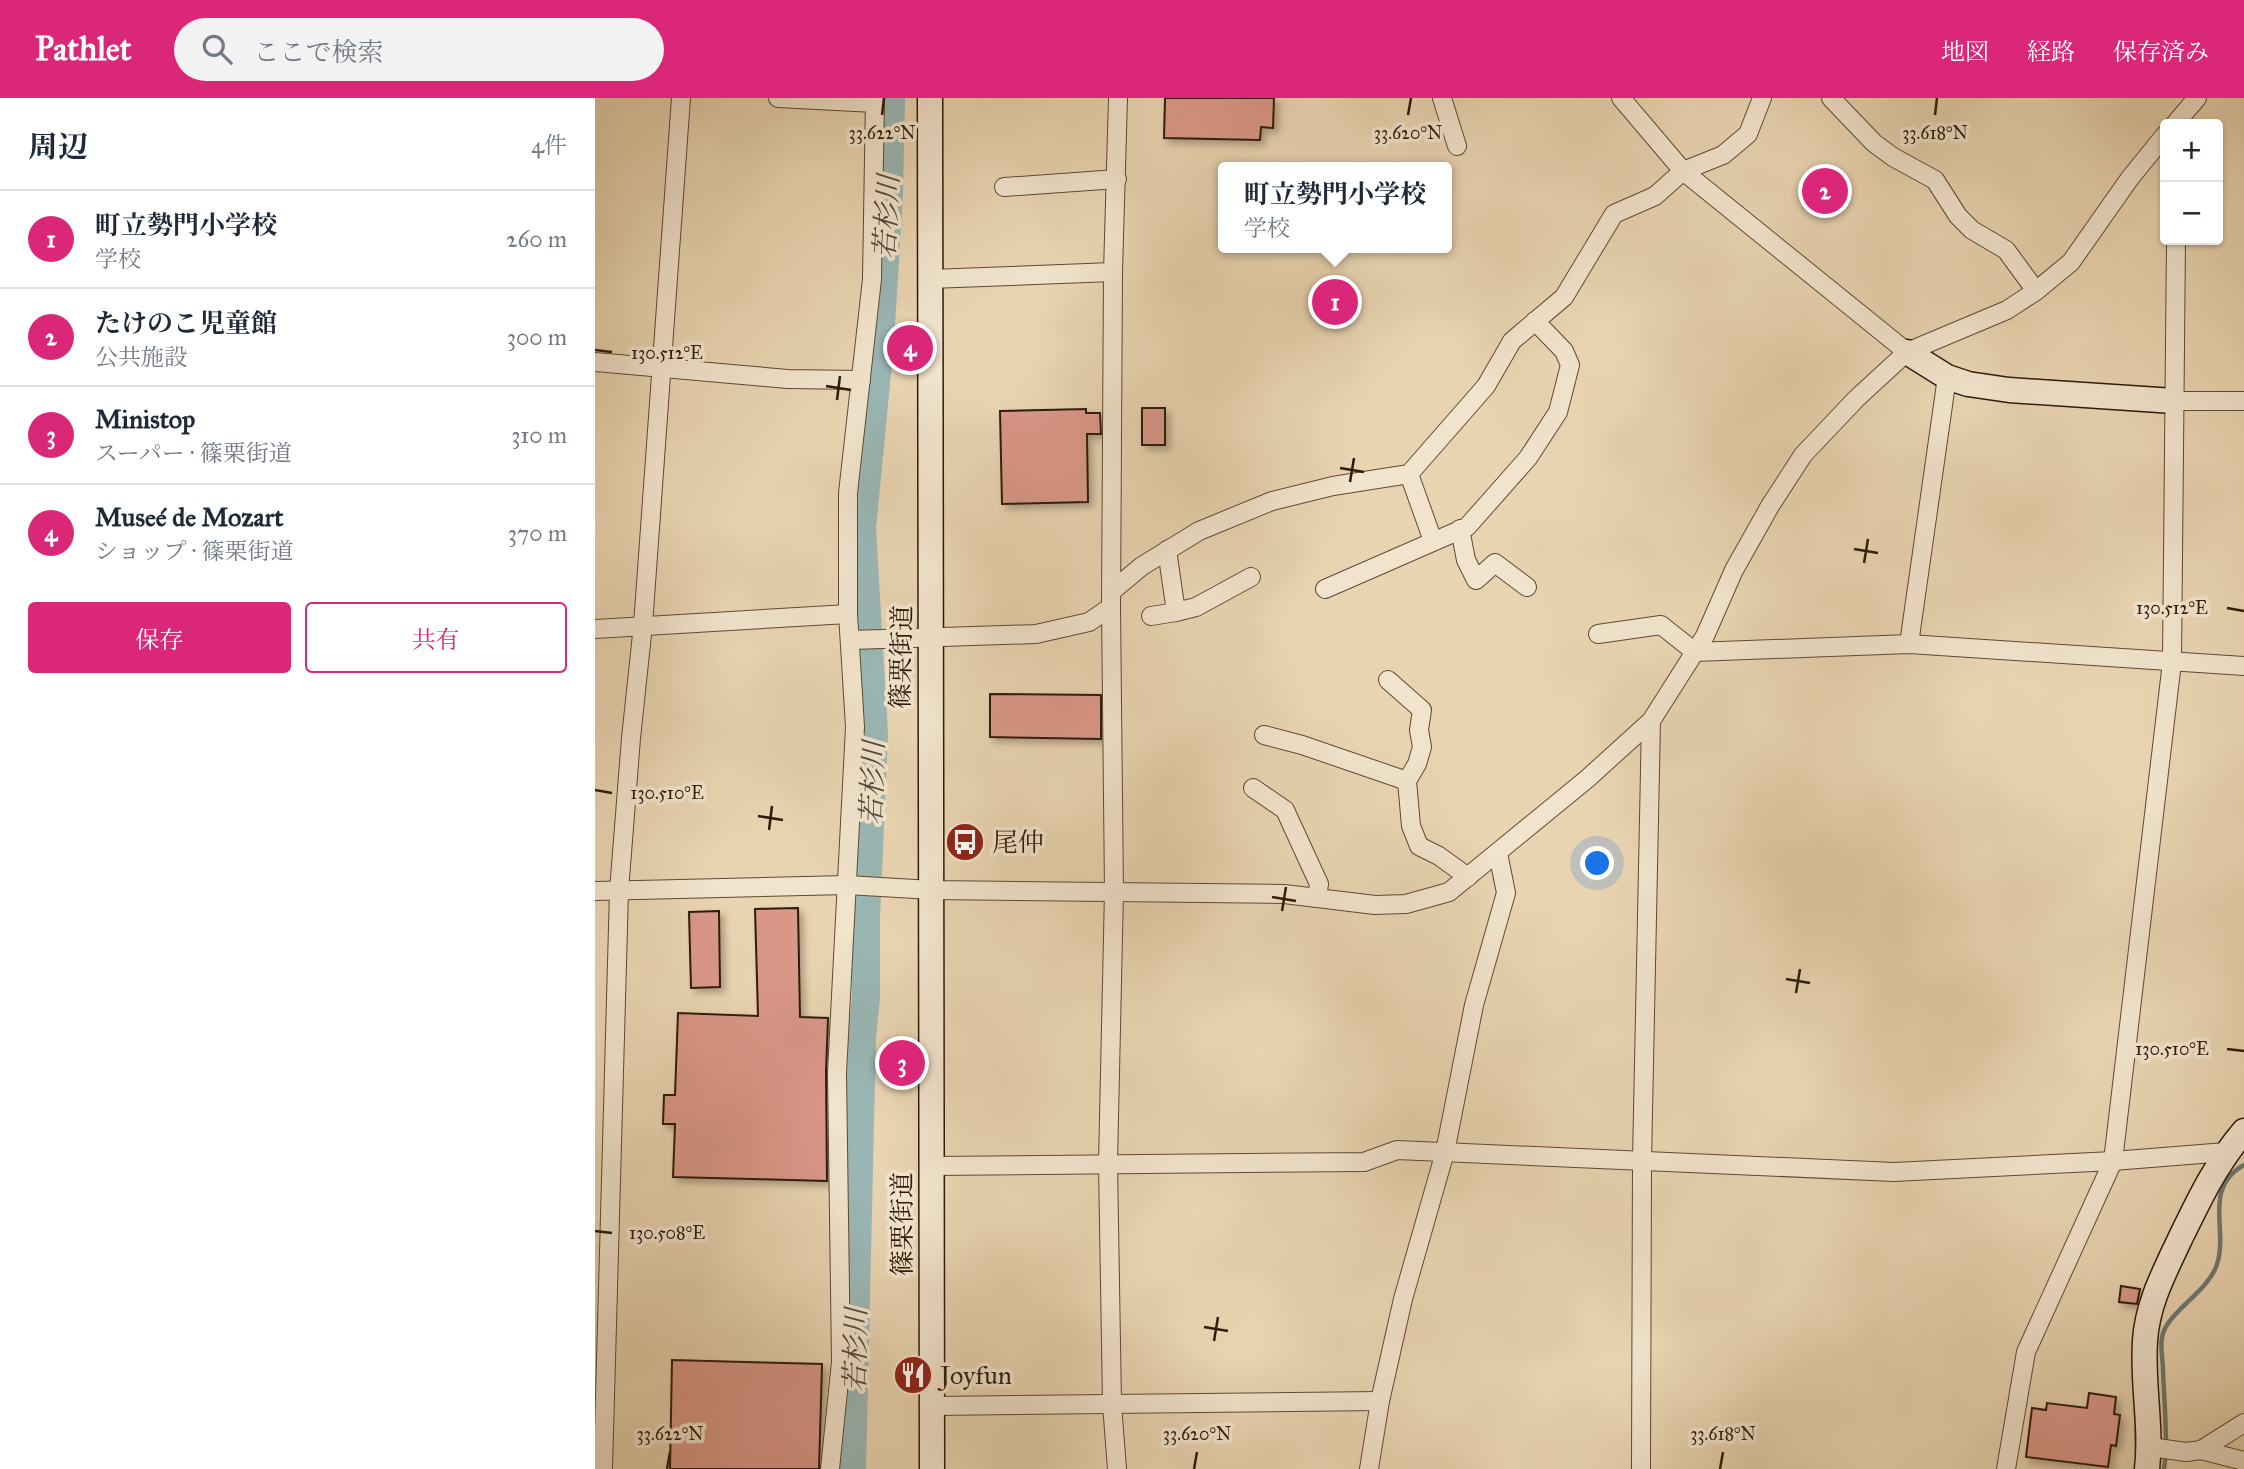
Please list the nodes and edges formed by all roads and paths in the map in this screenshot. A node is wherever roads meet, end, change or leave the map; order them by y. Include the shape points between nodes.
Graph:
1 (681, 98) edge
2 (778, 98) edge
3 (930, 98) edge
4 (1118, 98) edge
5 (1442, 98) edge
6 (1621, 98) edge
7 (1762, 98) edge
8 (1831, 98) edge
9 (2197, 98) edge
10 (875, 100) edge
11 (2179, 119) edge
12 (2160, 141) edge
13 (1457, 146) dead end
14 (1683, 171) junction
15 (1117, 179) junction
16 (1004, 187) dead end
17 (2176, 245) edge
18 (1113, 272) junction
19 (930, 279) junction
20 (2036, 291) junction
21 (1535, 321) junction
22 (1907, 352) junction
23 (595, 362) edge
24 (661, 367) junction
25 (1947, 377) junction
26 (861, 380) junction
27 (2173, 401) junction
28 (2244, 401) edge
29 (1409, 474) junction
30 (1460, 529) junction
31 (1433, 541) junction
32 (1167, 550) junction
33 (1251, 576) dead end
34 (1527, 587) dead end
35 (1325, 589) dead end
36 (1112, 599) junction
37 (1176, 612) junction
38 (848, 614) junction
39 (1151, 616) dead end
40 (643, 625) junction
41 (595, 629) edge
42 (1598, 634) dead end
43 (932, 636) junction
44 (851, 640) junction
45 (1909, 644) junction
46 (1695, 652) junction
47 (2172, 662) junction
48 (2244, 666) edge
49 (1388, 680) dead end
50 (1651, 721) junction
51 (1264, 735) dead end
52 (1408, 781) junction
53 (1253, 788) dead end
54 (1498, 853) junction
55 (1468, 877) junction
56 (847, 885) junction
57 (932, 890) junction
58 (595, 891) edge
59 (619, 891) junction
60 (1114, 892) junction
61 (1317, 898) junction
62 (2244, 1131) edge
63 (1445, 1152) junction
64 (2226, 1152) junction
65 (1642, 1161) junction
66 (2113, 1161) junction
67 (1108, 1163) junction
68 (932, 1166) junction
69 (1380, 1401) junction
70 (1112, 1404) junction
71 (932, 1406) junction
72 (2244, 1423) edge
73 (2201, 1450) junction
74 (2158, 1454) edge
75 (2244, 1461) edge
76 (603, 1469) edge
77 (830, 1469) edge
78 (932, 1469) edge
79 (1117, 1469) edge
80 (1369, 1469) edge
81 (1641, 1469) edge
82 (2006, 1469) edge

1 - 24 street
2 - 10 street
3 - 19 main road, 篠栗街道
4 - 15 street
5 - 13 street
6 - 14 street
7 - 14 street via 1748,134 1723,155
8 - 20 street via 1874,143 1935,180 1958,216 2005,250
9 - 11 street
10 - 26 street via 872,279
12 - 20 street via 2071,262
14 - 21 street via 1655,196 1614,214 1564,297
14 - 22 street
15 - 16 street
15 - 18 street
17 - 27 street
18 - 19 street
18 - 36 street
19 - 43 main road, 篠栗街道
20 - 22 street via 2007,310
21 - 29 street via 1512,341 1486,386
21 - 30 street via 1564,351 1570,365 1557,412 1528,458 1467,527
22 - 25 main road
22 - 46 street via 1803,455 1734,570
23 - 24 street
24 - 26 street via 788,379
24 - 40 street
25 - 27 main road via 2009,390
25 - 45 street
26 - 38 street via 848,493
27 - 28 street
27 - 47 street
29 - 31 street
29 - 32 street via 1272,501 1199,531
30 - 31 street
30 - 34 street via 1466,560 1476,580 1495,563
31 - 35 street
32 - 36 street via 1142,566
32 - 37 street
33 - 37 street via 1196,607
36 - 43 street via 1089,622 1036,634
36 - 60 street
37 - 39 street
38 - 40 street
38 - 44 street
40 - 41 street
40 - 59 street
42 - 46 street via 1661,625
43 - 44 street
43 - 57 main road, 篠栗街道
44 - 56 street via 855,727
45 - 46 street
45 - 47 street
46 - 50 street
47 - 48 street
47 - 66 street
49 - 52 street via 1422,710 1422,747
50 - 54 street
50 - 65 street
51 - 52 street
52 - 55 street via 1411,826 1419,846
53 - 61 street via 1285,810 1319,884
54 - 55 street
54 - 63 street via 1506,893 1474,1005
55 - 61 street via 1449,892 1406,904
56 - 57 street
56 - 59 street
56 - 77 street via 837,1073 841,1362
57 - 60 street
57 - 68 main road, 篠栗街道
58 - 59 street
59 - 76 street
60 - 61 street
60 - 67 street
62 - 64 main road
63 - 65 street
63 - 67 street via 1397,1150 1364,1161
63 - 69 street via 1403,1299
64 - 66 street
64 - 74 main road via 2151,1305 2144,1373
65 - 66 street via 1894,1172
65 - 81 street
66 - 82 street via 2026,1352
67 - 68 street
67 - 70 street
68 - 71 main road, 篠栗街道
69 - 70 street
69 - 80 street
70 - 71 street
70 - 79 street
71 - 78 main road, 篠栗街道
72 - 73 street
73 - 74 street
73 - 75 street

